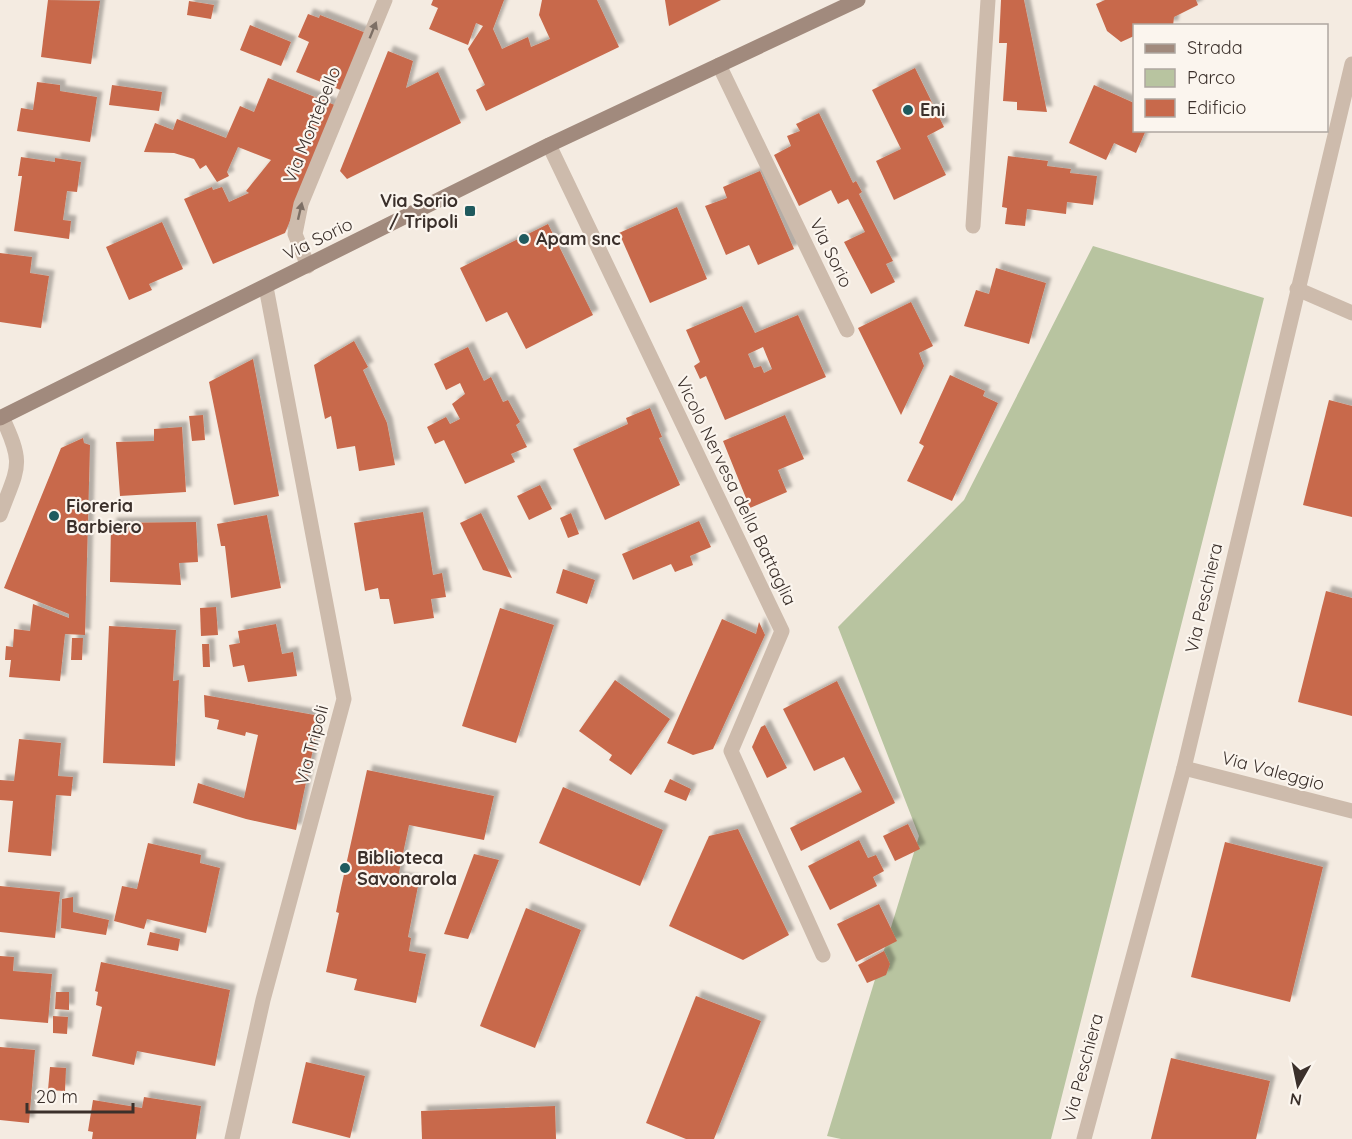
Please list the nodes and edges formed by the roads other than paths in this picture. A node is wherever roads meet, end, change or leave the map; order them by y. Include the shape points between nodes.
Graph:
1 (385, 0) edge
2 (858, 0) edge
3 (988, 0) edge
4 (1352, 64) edge
5 (719, 65) junction
6 (549, 145) junction
7 (973, 226) dead end
8 (308, 266) junction
9 (266, 286) junction
10 (1297, 289) junction
11 (1352, 313) edge
12 (847, 330) dead end
13 (1, 417) edge
14 (0, 515) edge
15 (1184, 768) junction
16 (1352, 812) edge
17 (823, 955) dead end
18 (232, 1139) edge
19 (1084, 1139) edge

8 -> 1 street, Via Montebello via 295,234 301,204
2 - 5 main road, Via Sorio
3 - 7 street
4 - 10 street, Via Peschiera
5 - 6 main road, Via Sorio
5 - 12 street, Via Sorio
6 - 8 main road, Via Sorio
6 - 17 street, Vicolo Nervesa della Battaglia via 782,631 731,751
8 - 9 main road, Via Sorio
9 - 13 main road, Via Sorio
9 - 18 street, Via Tripoli via 344,699 263,1000
10 - 11 street
10 - 15 street, Via Peschiera
13 - 14 street via 18,449 19,463
15 - 16 street, Via Valeggio
15 - 19 street, Via Peschiera

